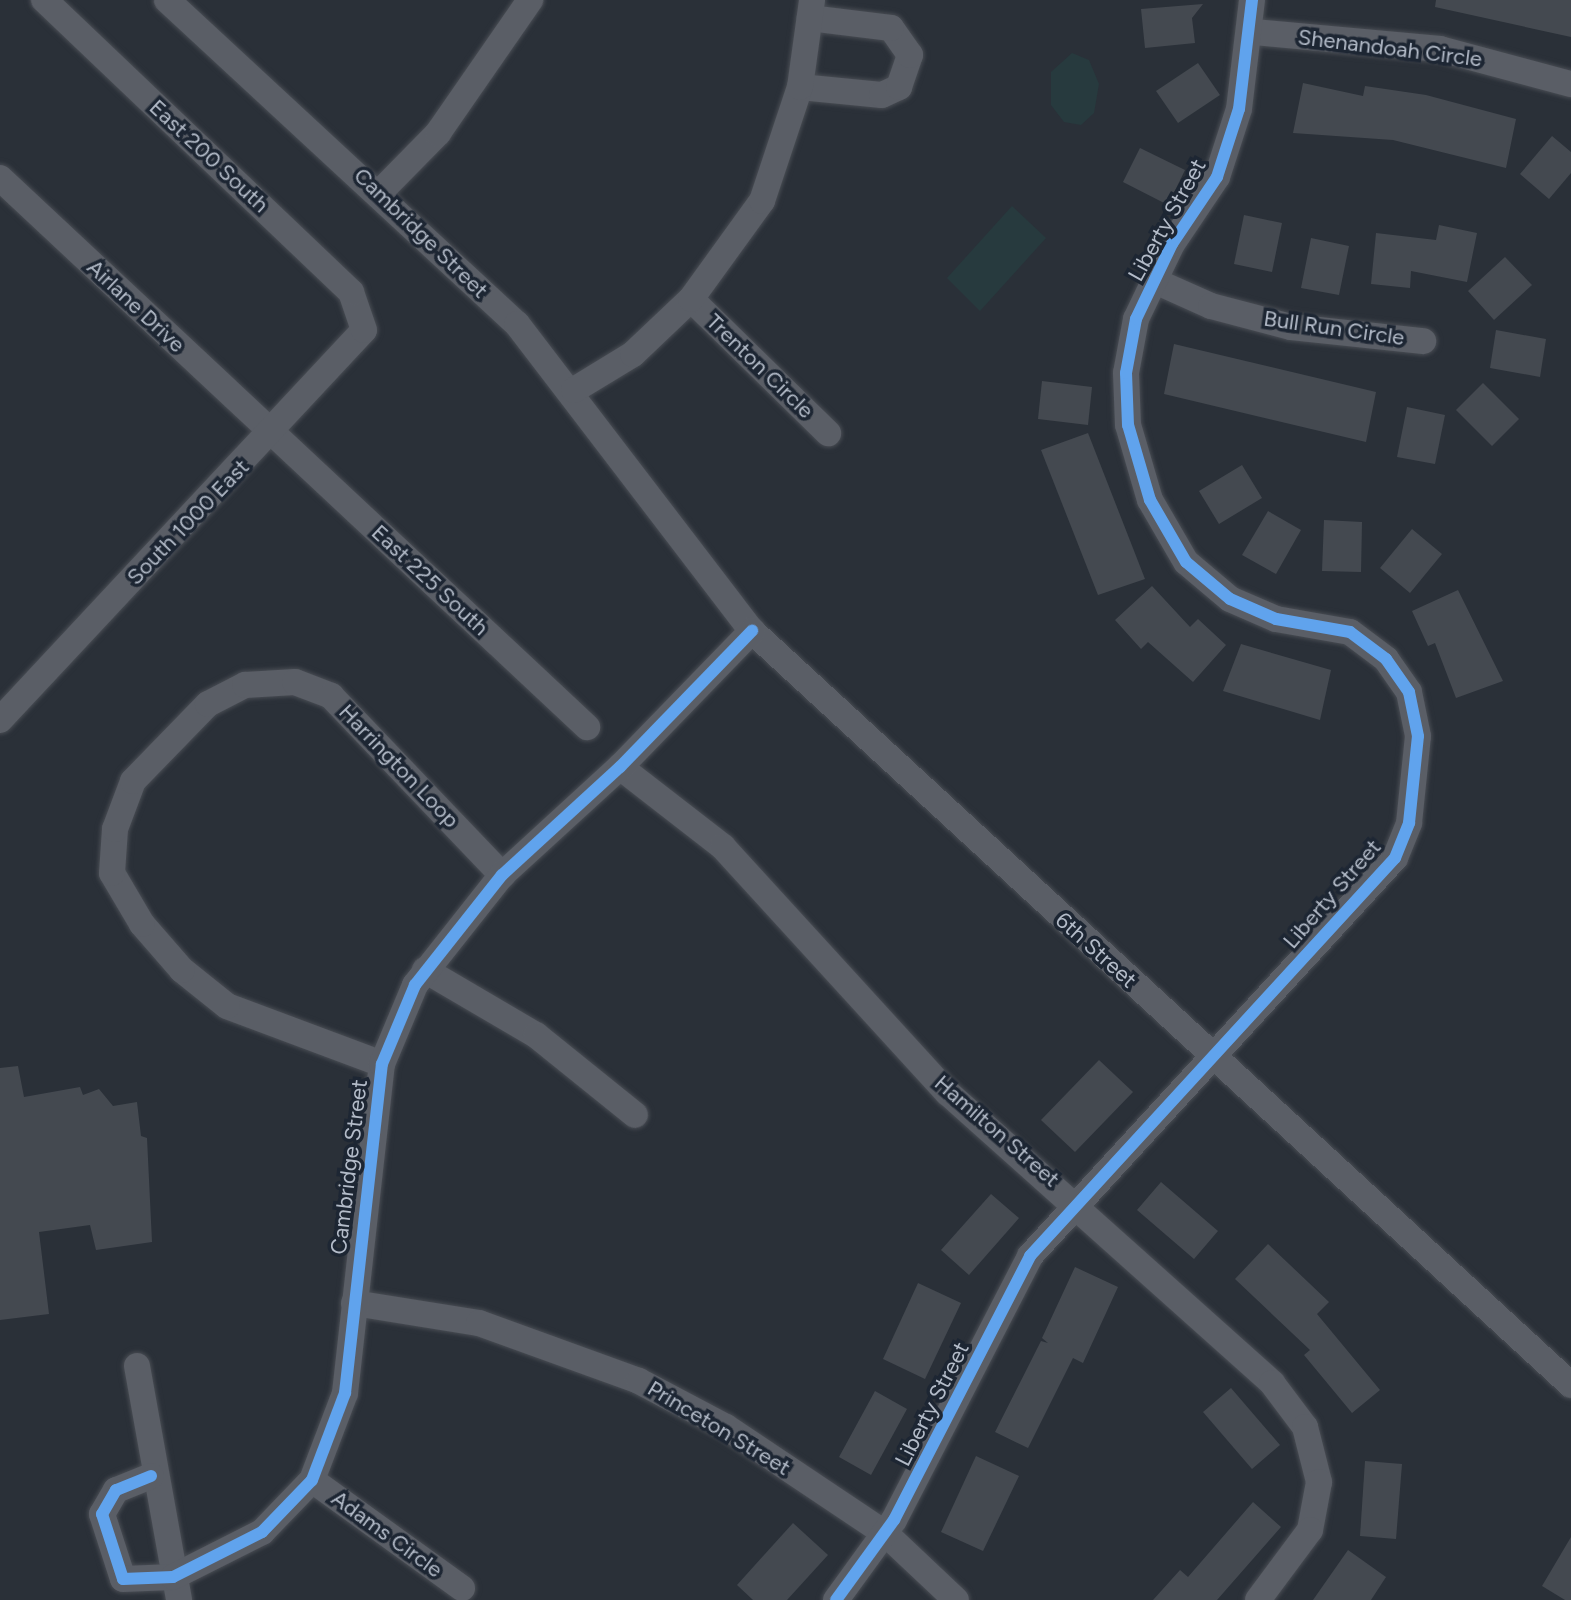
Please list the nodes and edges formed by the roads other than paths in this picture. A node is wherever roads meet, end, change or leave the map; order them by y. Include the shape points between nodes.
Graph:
1 (44, 0) edge
2 (530, 0) edge
3 (1252, 0) edge
4 (183, 6) edge
5 (811, 9) edge
6 (1254, 32) junction
7 (1571, 84) edge
8 (800, 87) junction
9 (0, 178) edge
10 (380, 192) junction
11 (1155, 281) junction
12 (691, 299) junction
13 (364, 319) joint
14 (1423, 341) dead end
15 (574, 390) junction
16 (272, 433) junction
17 (828, 433) dead end
18 (647, 491) joint
19 (752, 631) junction
20 (0, 720) edge
21 (587, 727) dead end
22 (620, 767) junction
23 (502, 875) junction
24 (425, 970) junction
25 (1212, 1057) junction
26 (382, 1064) junction
27 (635, 1115) dead end
28 (1078, 1204) junction
29 (354, 1303) junction
30 (137, 1366) dead end
31 (1571, 1385) edge
32 (151, 1476) junction
33 (312, 1480) junction
34 (886, 1534) junction
35 (176, 1588) edge
36 (462, 1588) dead end
37 (836, 1600) edge
38 (956, 1600) edge
39 (1258, 1600) edge

1 - 13 street, East 200 South via 351,292
2 - 10 street via 438,133
3 - 6 street, Liberty Street
4 - 10 street, Cambridge Street
5 - 8 street
5 - 8 street via 891,28 910,55 899,87 882,95
6 - 7 street, Shenandoah Circle via 1440,49
6 - 11 street, Liberty Street via 1217,177
8 - 12 street via 762,201
9 - 16 street, Airlane Drive
10 - 15 street, Cambridge Street
11 - 14 street, Bull Run Circle via 1211,306 1291,327
11 - 25 street, Liberty Street via 1136,319 1126,373 1128,425 1150,500 1186,562 1230,599 1276,619 1352,623 1409,692 1418,736 1409,823 1395,858
12 - 15 street via 633,354
12 - 17 street, Trenton Circle
13 - 16 street, South 1000 East via 357,341
15 - 18 street, Cambridge Street
16 - 20 street, South 1000 East
16 - 21 street, East 225 South
18 - 19 street, 6th Street
19 - 22 street, Cambridge Street
19 - 25 street, 6th Street
22 - 23 street, Cambridge Street
22 - 28 street, Hamilton Street via 723,847 948,1093
23 - 24 street, Cambridge Street
23 - 26 street, Harrington Loop via 331,696 295,682 245,685 208,704 133,781 115,829 112,873 142,924 182,970 227,1006
24 - 26 street, Cambridge Street
24 - 27 street via 536,1035
25 - 28 street, Liberty Street
25 - 31 street, 6th Street
26 - 29 street, Cambridge Street
28 - 34 street, Liberty Street via 1030,1256
28 - 39 street, Hamilton Street via 1272,1383 1305,1427 1319,1482 1310,1530
29 - 33 street, Cambridge Street via 345,1393
29 - 34 street, Princeton Street via 479,1323 639,1381 726,1427
30 - 32 street
32 - 35 street
32 - 35 street via 116,1490 102,1514 123,1579
33 - 35 street, Cambridge Street via 262,1532
33 - 36 street, Adams Circle
34 - 37 street, Liberty Street
34 - 38 street, Princeton Street

